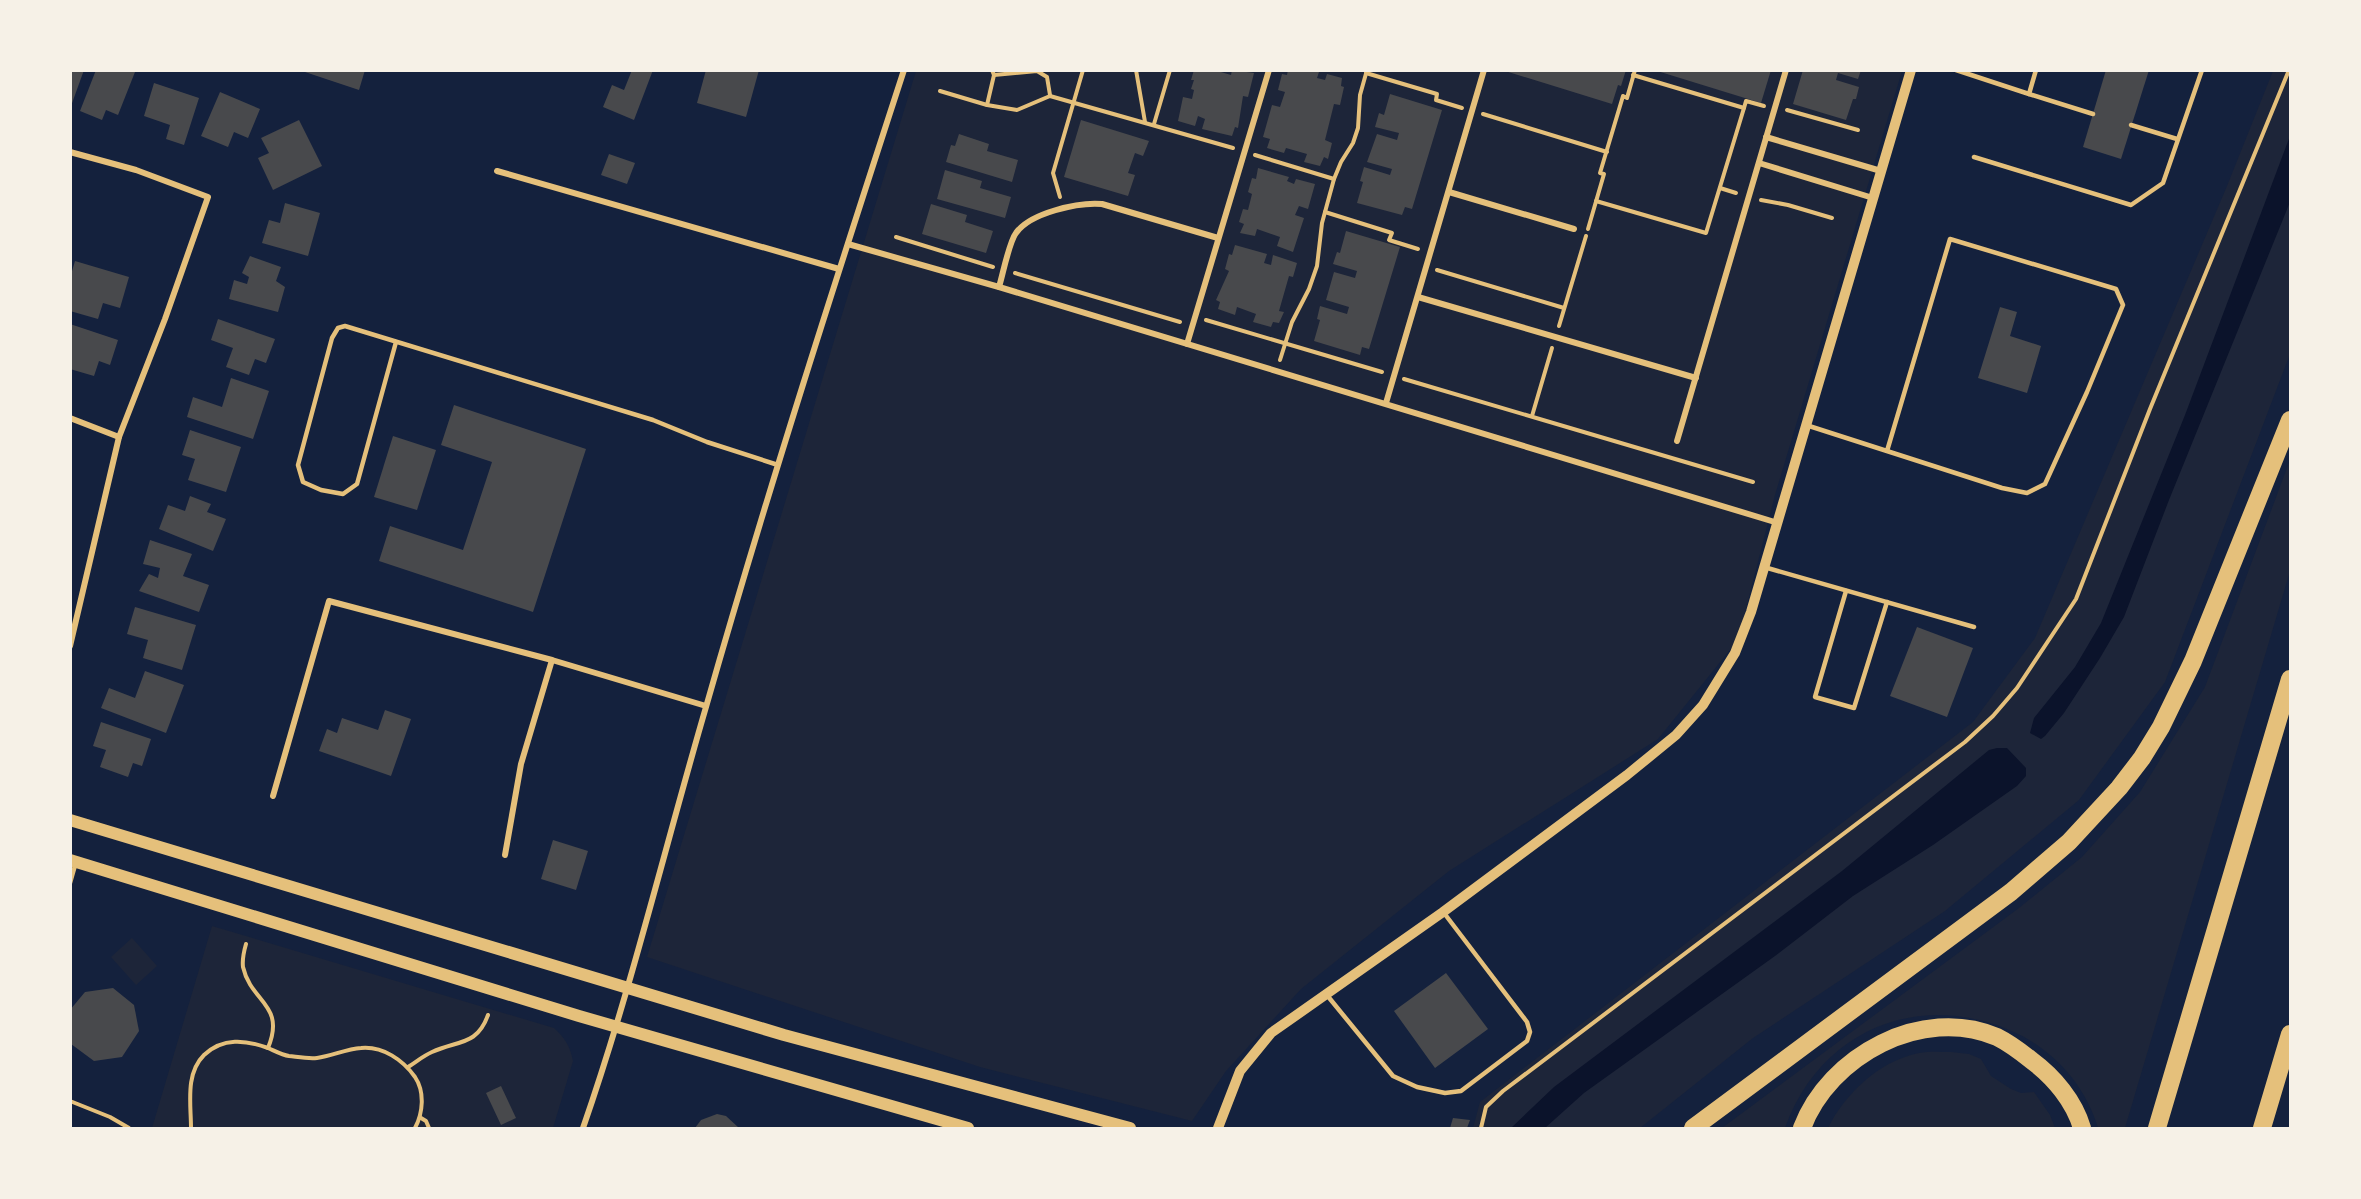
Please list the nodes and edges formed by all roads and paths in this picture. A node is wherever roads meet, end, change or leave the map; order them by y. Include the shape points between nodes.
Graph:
1 (904, 70) edge
2 (1083, 70) edge
3 (1136, 70) edge
4 (1170, 70) edge
5 (1269, 70) edge
6 (1367, 70) edge
7 (1484, 70) edge
8 (1786, 70) edge
9 (1911, 70) edge
10 (1956, 70) edge
11 (2036, 70) edge
12 (2202, 70) edge
13 (2289, 70) edge
14 (993, 73) edge
15 (1634, 73) edge
16 (940, 91) dead end
17 (2029, 94) junction
18 (1050, 96) junction
19 (1073, 101) junction
20 (987, 105) junction
21 (1744, 108) junction
22 (1774, 108) junction
23 (2093, 114) dead end
24 (1145, 122) junction
25 (1154, 125) junction
26 (2131, 125) dead end
27 (1858, 130) dead end
28 (1766, 136) junction
29 (2177, 140) junction
30 (70, 152) edge
31 (1244, 152) junction
32 (1974, 157) dead end
33 (1759, 163) junction
34 (497, 171) dead end
35 (1881, 171) junction
36 (1334, 179) junction
37 (1720, 188) junction
38 (1449, 192) junction
39 (1749, 197) junction
40 (1874, 198) junction
41 (1596, 201) junction
42 (1063, 209) junction
43 (1832, 218) dead end
44 (1574, 229) dead end
45 (896, 237) dead end
46 (1218, 238) junction
47 (848, 244) junction
48 (839, 269) junction
49 (1004, 270) junction
50 (999, 287) junction
51 (1418, 297) junction
52 (1194, 322) junction
53 (1555, 337) junction
54 (396, 342) junction
55 (1187, 344) junction
56 (1285, 344) junction
57 (1277, 371) junction
58 (1394, 376) junction
59 (1696, 378) junction
60 (1386, 403) junction
61 (1532, 416) junction
62 (70, 418) edge
63 (2290, 420) edge
64 (1806, 425) junction
65 (119, 436) junction
66 (1677, 441) dead end
67 (1887, 451) junction
68 (778, 465) junction
69 (1753, 482) dead end
70 (1778, 523) junction
71 (1764, 567) junction
72 (1846, 591) junction
73 (1887, 602) junction
74 (1974, 627) dead end
75 (70, 646) edge
76 (552, 660) junction
77 (2290, 679) edge
78 (706, 706) junction
79 (273, 796) dead end
80 (70, 820) edge
81 (505, 855) dead end
82 (74, 861) edge
83 (70, 883) edge
84 (1443, 912) junction
85 (246, 944) dead end
86 (627, 989) junction
87 (1326, 994) junction
88 (488, 1015) dead end
89 (615, 1027) junction
90 (2290, 1034) edge
91 (268, 1048) junction
92 (408, 1067) junction
93 (70, 1101) edge
94 (421, 1118) junction
95 (129, 1128) edge
96 (191, 1128) edge
97 (415, 1128) edge
98 (429, 1128) edge
99 (584, 1128) edge
100 (966, 1128) edge
101 (1130, 1128) edge
102 (1218, 1128) edge
103 (1481, 1128) edge
104 (1693, 1128) edge
105 (1802, 1128) edge
106 (2082, 1128) edge
107 (2157, 1128) edge
108 (2262, 1128) edge

1 - 47 street
2 - 19 path
3 - 24 path
4 - 25 path
5 - 31 street
6 - 36 path via 1360,95 1358,128
7 - 38 street
8 - 22 street
9 - 35 street
10 - 17 lane
11 - 17 lane
12 - 29 lane
13 - 103 path via 2076,599 2018,688 1965,742 1503,1091 1486,1107
14 - 18 path via 1037,71 1047,77
14 - 20 path
15 - 21 path
15 - 41 path via 1627,98 1623,96 1600,173 1604,174
16 - 20 path
17 - 23 lane
18 - 19 path
18 - 20 path via 1017,110
19 - 24 path
19 - 42 path via 1053,173
21 - 22 path via 1746,101
21 - 37 path
22 - 27 path
22 - 28 street
24 - 25 path
25 - 31 path
26 - 29 lane
28 - 33 street
28 - 35 street
29 - 32 lane via 2163,183 2131,205
30 - 65 street via 208,196
31 - 36 path
31 - 46 street
33 - 39 street
33 - 40 street
34 - 48 street
35 - 40 street
36 - 56 path via 1322,223 1317,266
37 - 39 path
37 - 41 path via 1706,234
38 - 44 street
38 - 51 street
39 - 43 path
39 - 59 street
40 - 64 street
41 - 53 path
42 - 46 street via 1085,203 1102,204
42 - 49 street via 1030,219 1015,234
45 - 49 path
46 - 52 street
47 - 48 street
47 - 50 street
48 - 68 street
49 - 50 street
49 - 52 path via 1181,322
50 - 55 street
51 - 53 street
51 - 58 street
52 - 55 street
52 - 56 path via 1209,320
53 - 59 street
53 - 61 path
54 - 54 lane via 345,326 338,328 298,465 303,482 343,494 357,484
54 - 68 lane via 653,420
55 - 57 street
56 - 57 path
56 - 58 path
57 - 60 street
58 - 60 street
58 - 61 path
59 - 66 street
60 - 70 street
61 - 69 path
62 - 65 street
63 - 104 highway via 2189,670 2161,727 2119,788 2069,842 2012,892
64 - 67 lane
64 - 70 street
65 - 75 street
67 - 67 lane via 1950,239 2116,289 2123,305 2045,484 2027,493 2002,488
68 - 78 street
70 - 71 street
71 - 72 lane
71 - 84 street via 1735,653 1703,705 1676,735
72 - 73 lane
72 - 73 lane via 1815,697 1854,708
73 - 74 lane
76 - 78 street
76 - 79 street via 329,601
76 - 81 street via 521,764
77 - 107 highway
78 - 86 street
80 - 86 main road
82 - 83 lane
82 - 89 main road
84 - 87 street
84 - 87 lane via 1527,1022 1530,1032 1527,1041 1461,1091 1445,1093 1417,1087 1393,1076
85 - 91 path via 244,969 273,1017 274,1035
86 - 89 street
86 - 101 main road
87 - 102 street via 1264,1040 1240,1071
88 - 92 path via 480,1033 468,1041 431,1052
89 - 99 street
89 - 100 main road
90 - 108 highway
91 - 92 path via 286,1056 316,1058 362,1047 379,1049
91 - 96 path via 234,1041 219,1044 204,1054 191,1078
92 - 94 path via 419,1083
93 - 95 path
94 - 97 path
94 - 98 path
105 - 106 highway via 1820,1093 1863,1054 1907,1034 1936,1028 1997,1037 2041,1067 2056,1081

